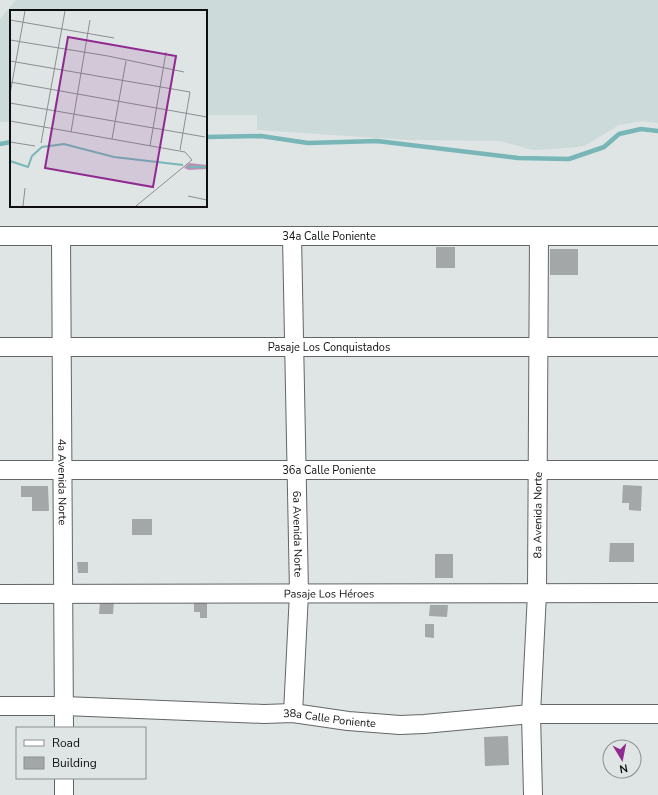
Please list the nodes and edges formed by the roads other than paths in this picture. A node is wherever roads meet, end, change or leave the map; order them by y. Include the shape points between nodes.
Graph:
1 (0, 236) edge
2 (61, 236) junction
3 (292, 236) junction
4 (539, 236) junction
5 (658, 236) edge
6 (0, 347) edge
7 (61, 347) junction
8 (294, 347) junction
9 (538, 347) junction
10 (658, 347) edge
11 (0, 470) edge
12 (62, 470) junction
13 (296, 470) junction
14 (538, 470) junction
15 (658, 470) edge
16 (299, 593) junction
17 (537, 593) junction
18 (658, 593) edge
19 (0, 594) edge
20 (63, 594) junction
21 (0, 706) edge
22 (64, 706) junction
23 (293, 713) junction
24 (531, 714) junction
25 (658, 714) edge
26 (64, 727) edge
27 (64, 779) edge
28 (64, 795) edge
29 (532, 795) edge

1 - 2 street, 34a Calle Poniente
2 - 3 street, 34a Calle Poniente
2 - 7 street, 4a Avenida Norte
3 - 4 street, 34a Calle Poniente
3 - 8 street, 6a Avenida Norte
4 - 5 street, 34a Calle Poniente
4 - 9 street, 8a Avenida Norte
6 - 7 street, Pasaje Los Conquistados
7 - 8 street, Pasaje Los Conquistados
7 - 12 street, 4a Avenida Norte
8 - 9 street, Pasaje Los Conquistados
8 - 13 street, 6a Avenida Norte
9 - 10 street, Pasaje Los Conquistados
9 - 14 street, 8a Avenida Norte
11 - 12 street, 36a Calle Poniente
12 - 13 street, 36a Calle Poniente
12 - 20 street, 4a Avenida Norte
13 - 14 street, 36a Calle Poniente
13 - 16 street, 6a Avenida Norte
14 - 15 street, 36a Calle Poniente
14 - 17 street, 8a Avenida Norte
16 - 17 street, Pasaje Los Héroes
16 - 20 street, Pasaje Los Héroes
16 - 23 street, 6a Avenida Norte
17 - 18 street, Pasaje Los Héroes
17 - 24 street, 8a Avenida Norte
19 - 20 street, Pasaje Los Héroes
20 - 22 street, 4a Avenida Norte
21 - 22 street, 38a Calle Poniente
22 - 23 street, 38a Calle Poniente
22 - 26 street, 4a Avenida Norte
23 - 24 street, 38a Calle Poniente via 400,725
24 - 25 street, 38a Calle Poniente
24 - 29 street, 8a Avenida Norte
27 - 28 street

